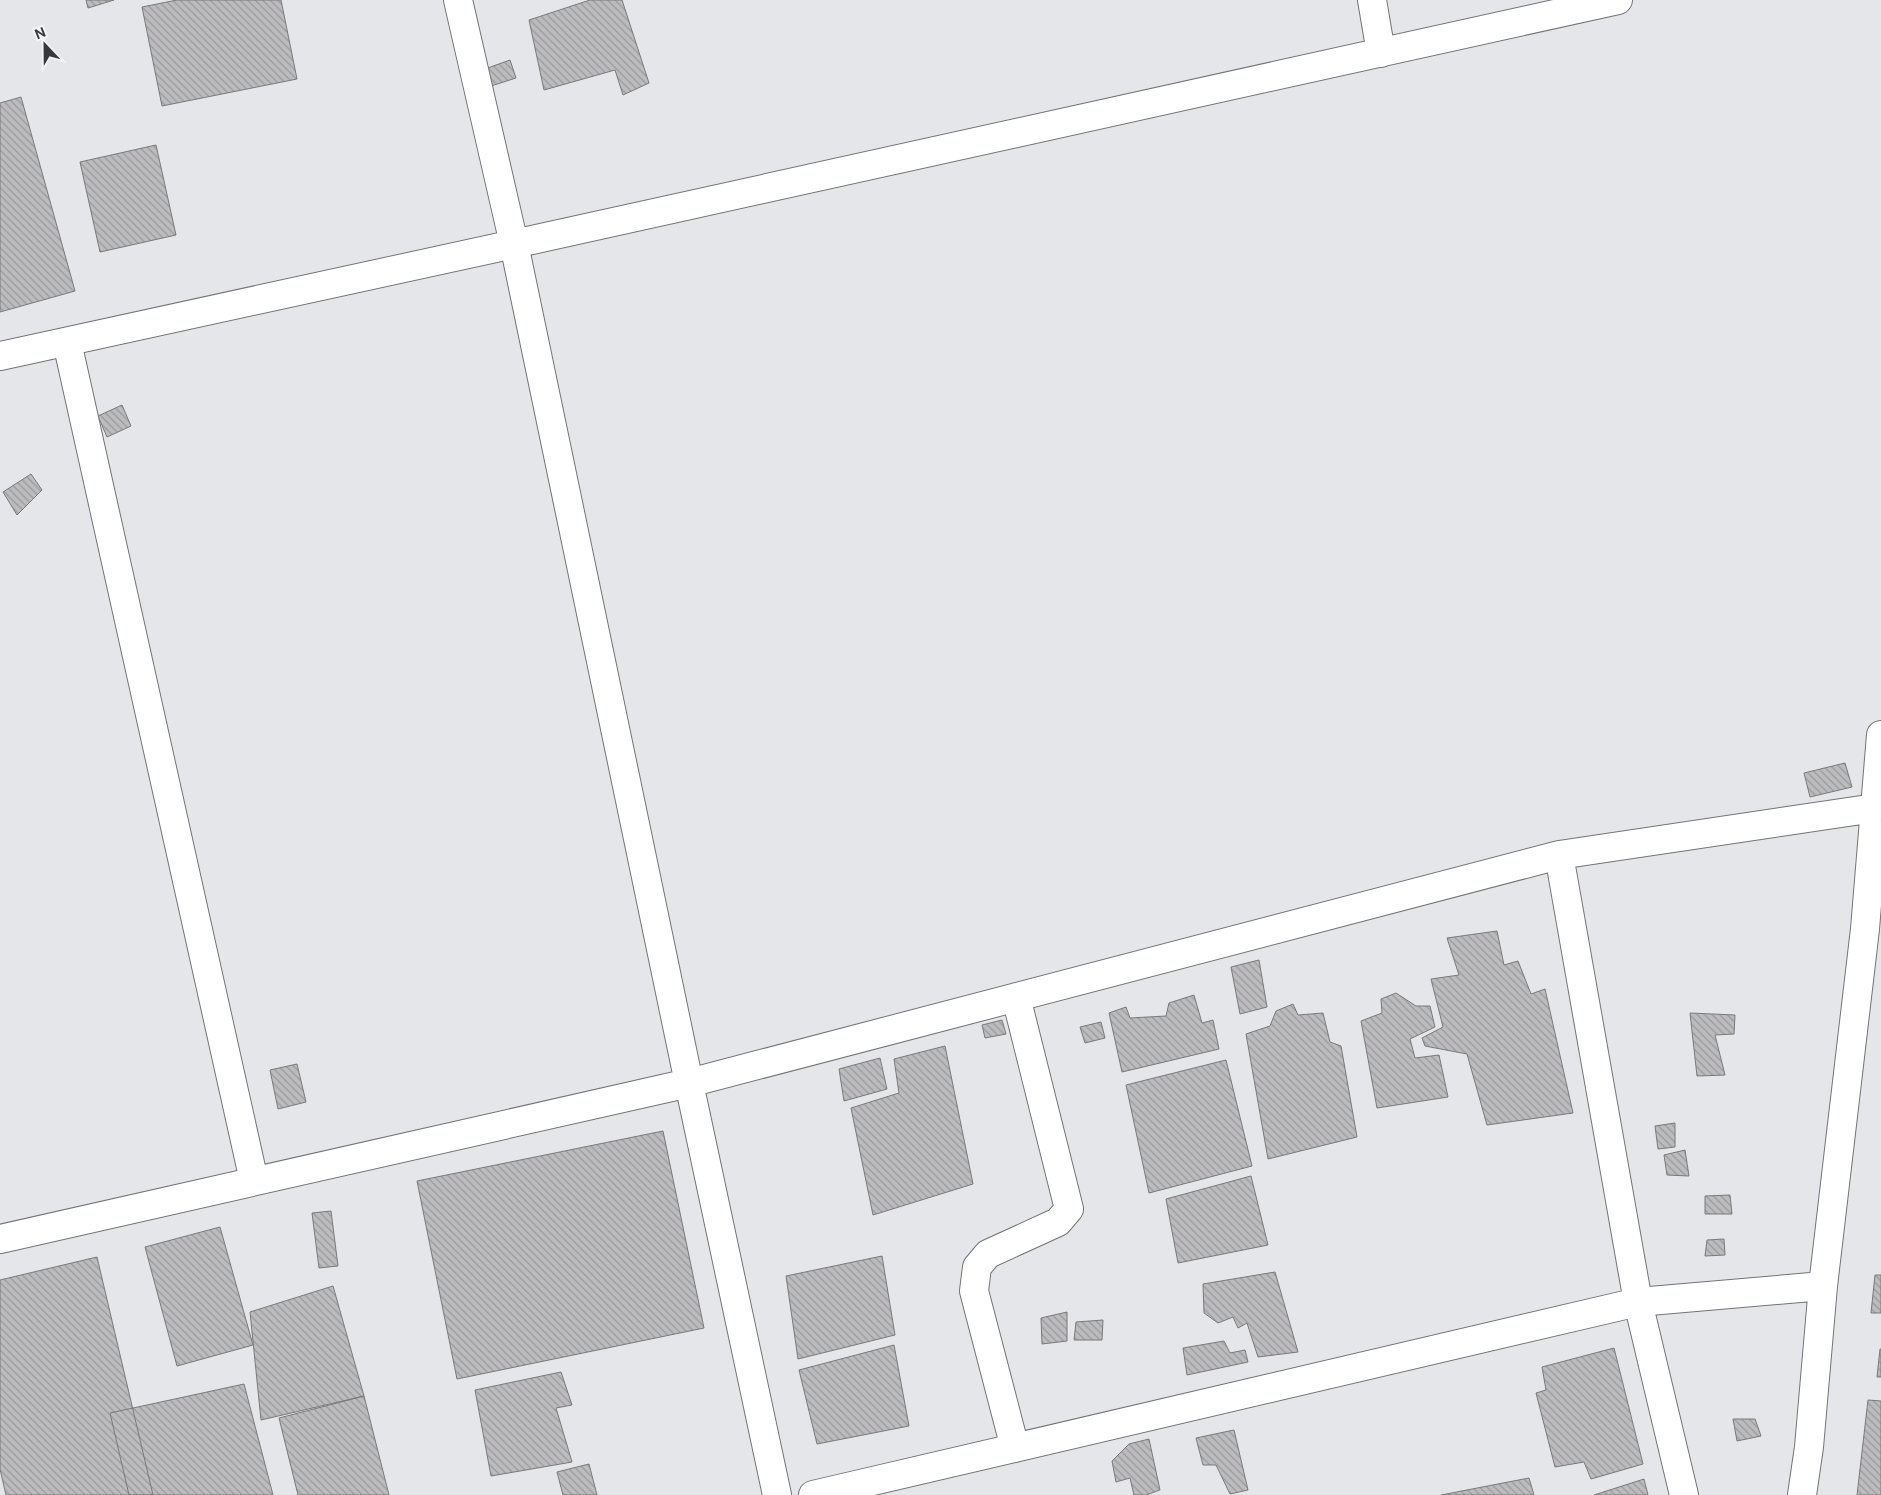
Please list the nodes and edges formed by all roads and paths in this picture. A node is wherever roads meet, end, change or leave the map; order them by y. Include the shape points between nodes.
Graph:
1 (458, 0) edge
2 (1372, 0) edge
3 (1618, 0) edge
4 (1381, 53) junction
5 (514, 244) junction
6 (68, 342) junction
7 (0, 356) edge
8 (1881, 735) edge
9 (1874, 808) junction
10 (1559, 855) junction
11 (1873, 930) edge
12 (1016, 997) junction
13 (689, 1083) junction
14 (254, 1181) junction
15 (0, 1238) edge
16 (1823, 1286) junction
17 (1638, 1302) junction
18 (1015, 1448) junction
19 (777, 1495) edge
20 (813, 1495) edge
21 (1684, 1495) edge
22 (1802, 1495) edge

1 - 5 street
2 - 4 street
3 - 4 street
4 - 5 street
5 - 6 street
5 - 13 street
6 - 7 street
6 - 14 street
8 - 9 street
9 - 10 street
9 - 11 street
10 - 12 street
10 - 17 street
11 - 16 street
12 - 13 street
12 - 18 street via 1069,1209 1058,1222 988,1254 977,1267 974,1291
13 - 14 street
13 - 19 street
14 - 15 street
16 - 17 street
16 - 22 street
17 - 18 street
17 - 21 street
18 - 20 street

